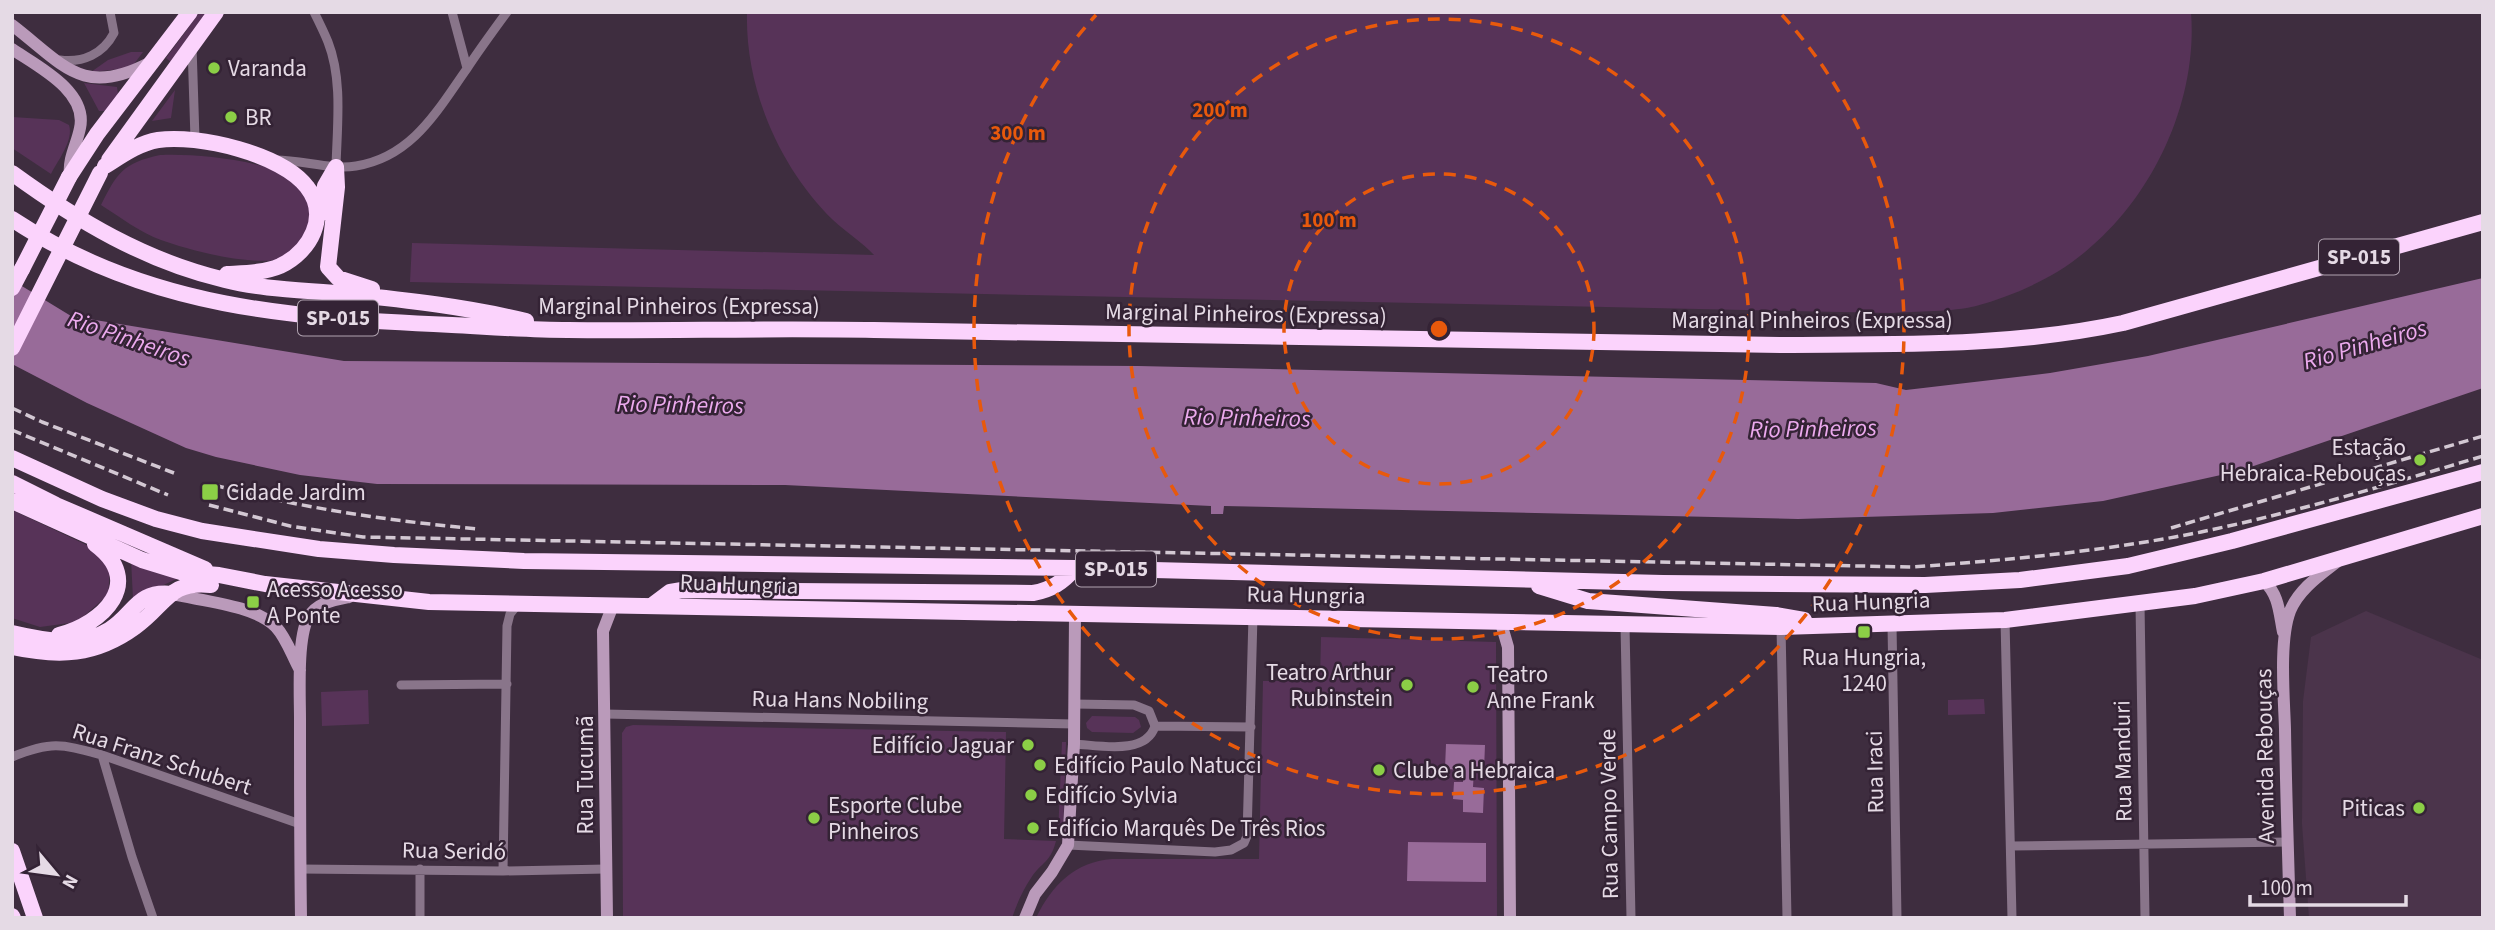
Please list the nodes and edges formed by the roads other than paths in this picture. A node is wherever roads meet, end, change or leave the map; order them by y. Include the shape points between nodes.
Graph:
1 (110, 12) edge
2 (190, 12) edge
3 (216, 12) edge
4 (314, 12) edge
5 (452, 12) edge
6 (507, 12) edge
7 (12, 25) edge
8 (192, 45) junction
9 (12, 49) edge
10 (55, 59) junction
11 (156, 59) junction
12 (467, 68) junction
13 (195, 139) junction
14 (271, 159) junction
15 (336, 167) junction
16 (102, 169) junction
17 (12, 173) edge
18 (70, 176) junction
19 (12, 219) edge
20 (318, 222) junction
21 (2483, 222) edge
22 (206, 275) junction
23 (12, 288) edge
24 (426, 304) junction
25 (566, 330) junction
26 (12, 348) edge
27 (12, 458) edge
28 (2483, 472) edge
29 (12, 483) edge
30 (12, 501) edge
31 (2483, 514) edge
32 (79, 532) junction
33 (2340, 559) junction
34 (1075, 568) junction
35 (219, 575) junction
36 (1523, 580) junction
37 (2264, 581) junction
38 (265, 584) junction
39 (172, 594) junction
40 (360, 595) junction
41 (517, 604) junction
42 (654, 604) junction
43 (2140, 604) junction
44 (586, 605) junction
45 (613, 605) junction
46 (1075, 615) junction
47 (1253, 616) junction
48 (2005, 620) junction
49 (1501, 623) junction
50 (1521, 624) junction
51 (1892, 625) junction
52 (1625, 626) junction
53 (1823, 626) junction
54 (1782, 627) junction
55 (603, 631) junction
56 (12, 633) edge
57 (2284, 636) junction
58 (46, 638) junction
59 (12, 647) edge
60 (1508, 647) junction
61 (300, 671) junction
62 (507, 684) junction
63 (401, 685) dead end
64 (1074, 704) junction
65 (605, 714) junction
66 (1074, 724) junction
67 (1155, 726) junction
68 (1251, 727) junction
69 (1074, 744) junction
70 (102, 755) junction
71 (12, 757) edge
72 (300, 824) junction
73 (2288, 842) junction
74 (2145, 844) junction
75 (1068, 845) junction
76 (2011, 846) junction
77 (12, 850) edge
78 (300, 869) junction
79 (420, 869) junction
80 (606, 869) junction
81 (503, 871) junction
82 (12, 878) edge
83 (24, 918) edge
84 (35, 918) edge
85 (153, 918) edge
86 (301, 918) edge
87 (420, 918) edge
88 (607, 918) edge
89 (1025, 918) edge
90 (1510, 918) edge
91 (1630, 918) edge
92 (1787, 918) edge
93 (1897, 918) edge
94 (2012, 918) edge
95 (2145, 918) edge
96 (2290, 918) edge

1 - 10 street via 114,33 103,48 81,61
2 - 11 highway
3 - 8 highway
4 - 15 street via 335,70
5 - 12 street
6 - 12 street
7 - 10 street
8 - 13 street
8 - 16 highway
9 - 18 street via 60,83 75,102 81,121
10 - 11 street via 94,79 118,76
11 - 18 highway
12 - 15 street via 415,139 382,158
13 - 14 highway
13 - 16 highway via 157,140 132,149
14 - 15 street
14 - 20 highway via 309,189
15 - 20 highway
15 - 24 highway via 328,258 331,272 346,282
16 - 26 highway, bridge
17 - 22 highway via 104,234
18 - 23 highway, bridge
19 - 25 highway, Marginal Pinheiros (Expressa) / SP-015 via 80,259 166,291 213,302 346,318
20 - 22 highway via 306,246 279,266
21 - 25 highway, Marginal Pinheiros (Expressa) / SP-015 via 2123,323 2073,334 1945,344 758,327
22 - 24 highway via 254,285
24 - 25 highway
27 - 34 highway, SP-015 via 156,519 319,549 524,561
28 - 36 highway, SP-015 via 2221,543 2087,573 1925,585
29 - 35 highway
30 - 32 highway
31 - 33 highway, Rua Hungria
32 - 35 highway via 164,568
32 - 58 highway via 115,566 114,597 109,608 87,625
33 - 37 highway, Rua Hungria
33 - 57 street, Avenida Rebouças via 2303,591 2290,611
34 - 36 highway, SP-015
34 - 42 highway via 1055,586 1032,593 682,590 670,592
35 - 38 highway
36 - 53 highway via 1588,601 1795,617
37 - 43 highway, Rua Hungria
37 - 57 street, Avenida Rebouças via 2274,592
38 - 39 highway via 193,584
38 - 40 highway, Rua Hungria
39 - 58 highway via 148,595 108,631 90,638
39 - 59 highway via 134,628 92,649 51,654
39 - 61 street via 265,619 282,637
40 - 41 highway, Rua Hungria
40 - 61 street via 330,601 312,612 305,626
41 - 44 highway, Rua Hungria
41 - 62 street via 508,619
42 - 45 highway, Rua Hungria
42 - 46 highway, Rua Hungria
43 - 48 highway, Rua Hungria
43 - 74 street, Rua Manduri
44 - 45 highway, Rua Hungria
44 - 55 street
45 - 55 street, Rua Tucumã
46 - 47 highway, Rua Hungria
46 - 64 street
47 - 49 highway, Rua Hungria
47 - 68 street
48 - 51 highway, Rua Hungria
48 - 76 street
49 - 50 highway, Rua Hungria
49 - 60 street
50 - 52 highway, Rua Hungria
50 - 60 street
51 - 53 highway, Rua Hungria
51 - 93 street, Rua Iraci
52 - 54 highway, Rua Hungria
52 - 91 street, Rua Campo Verde
53 - 54 highway, Rua Hungria
54 - 92 street
55 - 65 street, Rua Tucumã
56 - 58 highway
57 - 73 street, Avenida Rebouças
60 - 90 street
61 - 72 street
62 - 63 street
62 - 81 street
64 - 66 street
64 - 67 street via 1142,707 1152,715
65 - 66 street, Rua Hans Nobiling
65 - 80 street, Rua Tucumã
66 - 69 street
67 - 68 street
67 - 69 street via 1141,743
68 - 75 street via 1247,836 1240,847 1214,852
69 - 75 street
70 - 71 street, Rua Franz Schubert via 50,744
70 - 72 street, Rua Franz Schubert
70 - 85 street
72 - 78 street
73 - 74 street
73 - 96 street, Avenida Rebouças
74 - 76 street
74 - 95 street, Rua Manduri
75 - 89 street via 1035,894
76 - 94 street
77 - 84 highway
78 - 79 street, Rua Seridó
78 - 86 street
79 - 81 street, Rua Seridó
79 - 87 street
80 - 81 street, Rua Seridó
80 - 88 street, Rua Tucumã
82 - 83 highway

